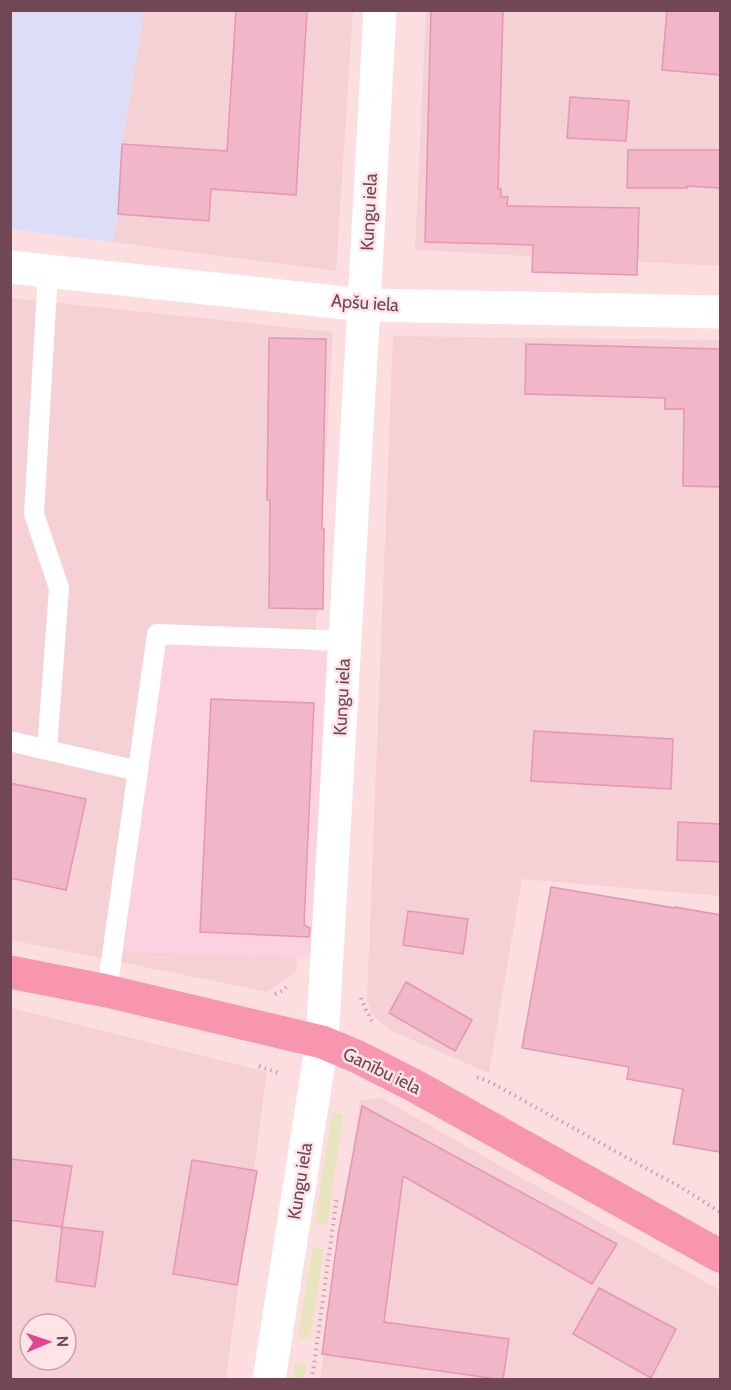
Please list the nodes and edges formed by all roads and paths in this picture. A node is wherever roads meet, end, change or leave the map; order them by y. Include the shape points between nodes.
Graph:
1 (380, 10) edge
2 (10, 267) edge
3 (48, 271) junction
4 (364, 305) junction
5 (720, 312) edge
6 (345, 641) junction
7 (10, 741) edge
8 (47, 750) junction
9 (138, 771) junction
10 (10, 972) edge
11 (107, 991) junction
12 (361, 997) dead end
13 (379, 1029) dead end
14 (322, 1042) junction
15 (338, 1185) dead end
16 (720, 1256) edge
17 (269, 1380) edge
18 (312, 1380) edge

1 - 4 street, Kungu iela
2 - 3 street, Apšu iela
3 - 4 street, Apšu iela
3 - 8 lane via 34,514 58,588
4 - 5 street, Apšu iela
4 - 6 street, Kungu iela
6 - 9 lane via 157,634
6 - 14 street, Kungu iela
7 - 8 lane
8 - 9 lane
9 - 11 lane
10 - 11 highway, Ganību iela
11 - 14 highway, Ganību iela
12 - 13 path
14 - 16 highway, Ganību iela via 415,1086
14 - 17 street, Kungu iela
15 - 18 path

